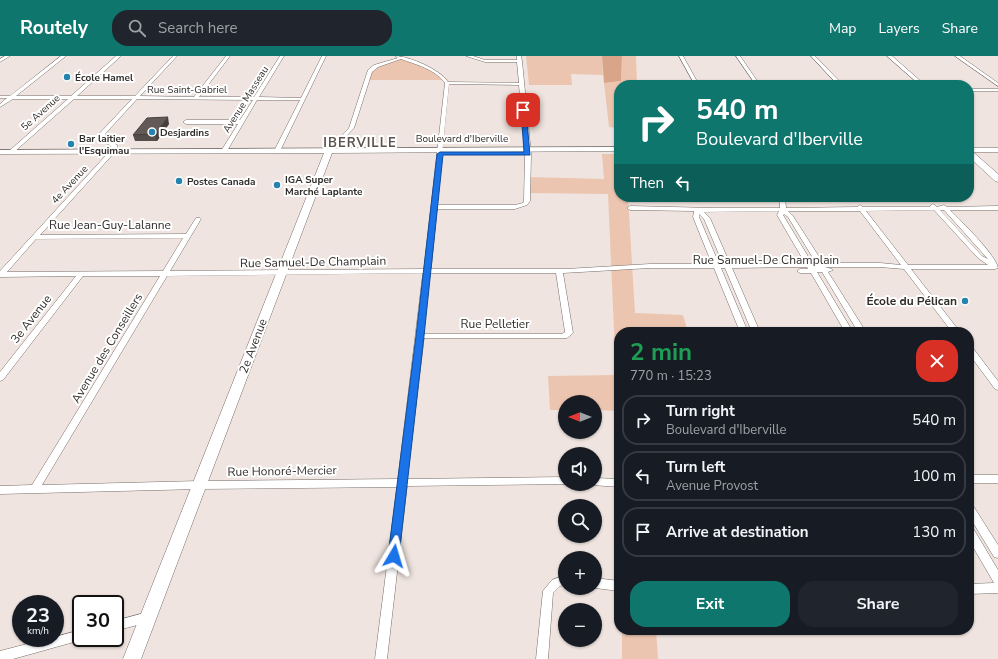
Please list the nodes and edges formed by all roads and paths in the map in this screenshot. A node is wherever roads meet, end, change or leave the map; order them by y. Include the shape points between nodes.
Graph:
1 (8, 56) edge
2 (64, 56) edge
3 (119, 56) edge
4 (175, 56) edge
5 (228, 56) edge
6 (282, 56) edge
7 (324, 56) edge
8 (468, 56) edge
9 (681, 56) edge
10 (738, 56) edge
11 (813, 56) edge
12 (889, 56) edge
13 (957, 56) edge
14 (399, 57) edge
15 (519, 59) edge
16 (0, 61) edge
17 (694, 80) edge
18 (755, 80) edge
19 (836, 80) edge
20 (917, 80) edge
21 (447, 83) junction
22 (521, 84) junction
23 (998, 85) edge
24 (974, 90) edge
25 (998, 90) edge
26 (0, 97) edge
27 (11, 97) junction
28 (73, 97) junction
29 (135, 98) junction
30 (196, 98) junction
31 (256, 98) junction
32 (303, 99) junction
33 (0, 106) edge
34 (186, 122) dead end
35 (242, 122) junction
36 (614, 149) edge
37 (998, 150) edge
38 (277, 151) junction
39 (440, 151) junction
40 (974, 151) edge
41 (112, 152) junction
42 (224, 152) junction
43 (527, 152) junction
44 (4, 153) edge
45 (357, 153) junction
46 (614, 153) edge
47 (974, 153) edge
48 (974, 154) edge
49 (327, 157) junction
50 (988, 170) junction
51 (998, 170) edge
52 (998, 179) edge
53 (782, 202) edge
54 (998, 205) edge
55 (434, 207) junction
56 (860, 207) junction
57 (934, 207) junction
58 (944, 207) junction
59 (630, 208) dead end
60 (783, 208) junction
61 (998, 208) edge
62 (697, 209) junction
63 (198, 219) dead end
64 (187, 236) junction
65 (34, 237) junction
66 (821, 267) junction
67 (906, 267) junction
68 (718, 268) junction
69 (728, 268) junction
70 (811, 268) junction
71 (996, 268) edge
72 (559, 271) junction
73 (427, 272) junction
74 (81, 274) junction
75 (165, 274) junction
76 (282, 274) junction
77 (1, 275) edge
78 (736, 312) junction
79 (747, 312) junction
80 (742, 327) edge
81 (754, 327) edge
82 (846, 327) edge
83 (859, 327) edge
84 (952, 327) edge
85 (420, 336) junction
86 (974, 356) edge
87 (0, 378) edge
88 (998, 387) edge
89 (974, 479) edge
90 (998, 479) edge
91 (558, 481) edge
92 (602, 482) edge
93 (402, 483) junction
94 (614, 483) edge
95 (199, 485) junction
96 (35, 489) junction
97 (0, 490) edge
98 (974, 515) edge
99 (974, 539) edge
100 (998, 554) edge
101 (998, 580) edge
102 (558, 582) edge
103 (602, 584) edge
104 (614, 585) edge
105 (998, 588) edge
106 (974, 589) edge
107 (148, 617) junction
108 (124, 624) edge
109 (72, 637) edge
110 (0, 657) edge
111 (132, 659) edge
112 (381, 659) edge
113 (542, 659) edge

1 - 16 street
2 - 27 street
3 - 28 street, 5e Avenue
4 - 29 street
5 - 30 street
6 - 31 street, Avenue Masseau
7 - 32 street
8 - 15 street via 485,61
9 - 17 street
10 - 18 street
11 - 19 street
12 - 20 street
13 - 23 street
14 - 21 street via 438,73
14 - 49 street, 2e Avenue via 370,71 351,128
15 - 22 street
21 - 22 street
21 - 39 street
22 - 43 street
24 - 25 street
26 - 27 street, Rue Saint-Gabriel
27 - 28 street, Rue Saint-Gabriel
27 - 33 street
28 - 29 street, Rue Saint-Gabriel
28 - 44 street, 5e Avenue
29 - 30 street, Rue Saint-Gabriel
29 - 41 street via 102,134 103,139 114,145
30 - 31 street, Rue Saint-Gabriel
31 - 32 street, Rue Saint-Gabriel
31 - 35 street, Avenue Masseau
32 - 38 street
34 - 35 street
35 - 42 street, Avenue Masseau
36 - 43 street, Boulevard d'Iberville
37 - 40 street
38 - 42 street, Boulevard d'Iberville
38 - 49 street, Boulevard d'Iberville
39 - 43 street, Boulevard d'Iberville
39 - 45 street, Boulevard d'Iberville
39 - 49 street, Boulevard d'Iberville
39 - 55 street
41 - 42 street, Boulevard d'Iberville
41 - 44 street, Boulevard d'Iberville
41 - 65 street, 4e Avenue
43 - 46 street, Boulevard d'Iberville
43 - 55 street via 525,204 515,207
45 - 49 street
45 - 49 street, Boulevard d'Iberville
47 - 51 street
48 - 50 street
49 - 76 street, 2e Avenue
50 - 51 street
50 - 52 street
53 - 60 street
54 - 58 street
55 - 73 street
56 - 57 street
56 - 60 street
56 - 67 street
57 - 58 street
57 - 71 street via 980,257
58 - 61 street
58 - 71 street via 990,257
59 - 62 street
60 - 62 street
60 - 66 street
60 - 70 street via 780,215
62 - 68 street via 696,217
62 - 69 street via 706,218
63 - 64 street, Avenue des Conseillers
64 - 65 street, Rue Jean-Guy-Lalanne
64 - 75 street, Avenue des Conseillers
65 - 77 street, 4e Avenue
66 - 67 street, Rue Samuel-De Champlain via 884,270
66 - 70 street, Rue Samuel-De Champlain
66 - 83 street
67 - 71 street, Rue Samuel-De Champlain
67 - 84 street
68 - 69 street, Rue Samuel-De Champlain
68 - 72 street, Rue Samuel-De Champlain
68 - 78 street
69 - 70 street, Rue Samuel-De Champlain
69 - 79 street
70 - 82 street
72 - 73 street, Rue Samuel-De Champlain
72 - 85 street, Rue Pelletier via 570,333 564,336
73 - 76 street, Rue Samuel-De Champlain
73 - 85 street
74 - 75 street, Rue Samuel-De Champlain
74 - 77 street, Rue Samuel-De Champlain
74 - 87 street, 3e Avenue
75 - 76 street, Rue Samuel-De Champlain
75 - 96 street, Avenue des Conseillers
76 - 95 street, 2e Avenue
78 - 79 street
78 - 80 street
79 - 81 street
85 - 93 street
86 - 88 street
89 - 90 street
91 - 93 street, Rue Honoré-Mercier
92 - 94 street
93 - 95 street, Rue Honoré-Mercier
93 - 112 street
95 - 96 street, Rue Honoré-Mercier
95 - 107 street, 2e Avenue
96 - 97 street, Rue Honoré-Mercier
98 - 100 street
99 - 101 street
102 - 113 street via 548,591
103 - 104 street
105 - 106 street
107 - 108 street
107 - 111 street, 2e Avenue
109 - 110 street

